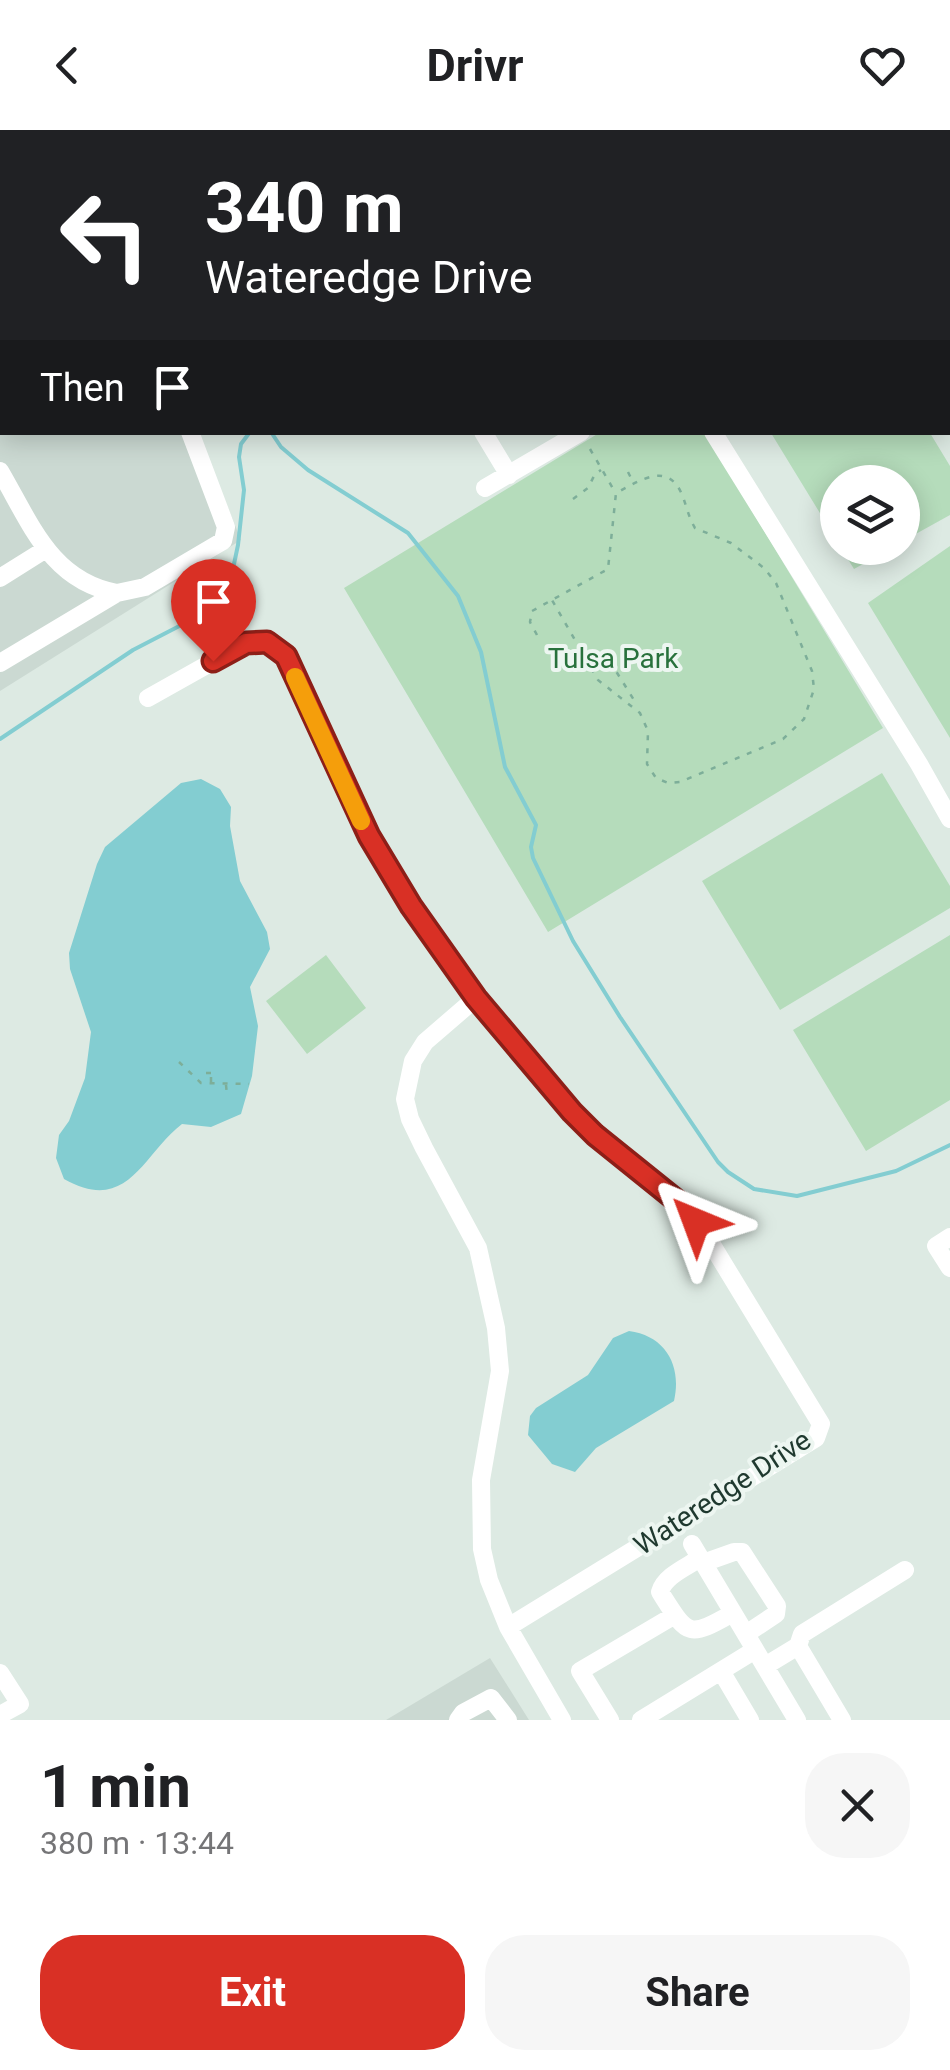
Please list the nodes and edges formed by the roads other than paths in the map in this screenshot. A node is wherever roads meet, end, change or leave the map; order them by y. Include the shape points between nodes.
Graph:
1 (191, 435) edge
2 (485, 435) edge
3 (715, 435) edge
4 (585, 441) edge
5 (0, 471) edge
6 (509, 476) junction
7 (485, 488) dead end
8 (46, 549) junction
9 (0, 578) edge
10 (117, 593) junction
11 (0, 663) edge
12 (148, 698) dead end
13 (950, 820) edge
14 (476, 998) junction
15 (950, 1237) edge
16 (950, 1268) edge
17 (698, 1555) junction
18 (905, 1570) dead end
19 (733, 1614) junction
20 (675, 1615) junction
21 (508, 1627) junction
22 (798, 1646) junction
23 (755, 1650) junction
24 (722, 1671) junction
25 (0, 1673) edge
26 (20, 1704) junction
27 (0, 1715) edge
28 (30, 1720) edge
29 (458, 1720) edge
30 (508, 1720) edge
31 (562, 1720) edge
32 (610, 1720) edge
33 (641, 1720) edge
34 (750, 1720) edge
35 (797, 1720) edge
36 (842, 1720) edge

1 - 10 street via 227,534 177,570
2 - 6 street
3 - 13 street
4 - 6 street
5 - 8 street
6 - 7 street
8 - 9 street
8 - 10 street via 92,588
10 - 11 street
12 - 14 street, Wateredge Drive via 246,643 267,642 286,656 369,836
14 - 21 street via 412,1061 406,1099 424,1148 478,1248 489,1287 500,1371 481,1480 482,1549
14 - 21 street, Wateredge Drive via 572,1112 682,1205 821,1424 816,1438
15 - 16 street via 936,1246
17 - 19 street
17 - 20 street via 662,1585
17 - 23 street via 742,1552 777,1606
18 - 22 street via 802,1634
19 - 20 street via 693,1632
19 - 23 street
20 - 32 street via 580,1671
21 - 31 street
22 - 23 street
22 - 36 street
23 - 24 street
23 - 35 street
24 - 33 street
24 - 34 street
25 - 26 street
26 - 27 street
26 - 28 street
29 - 30 street via 491,1698

